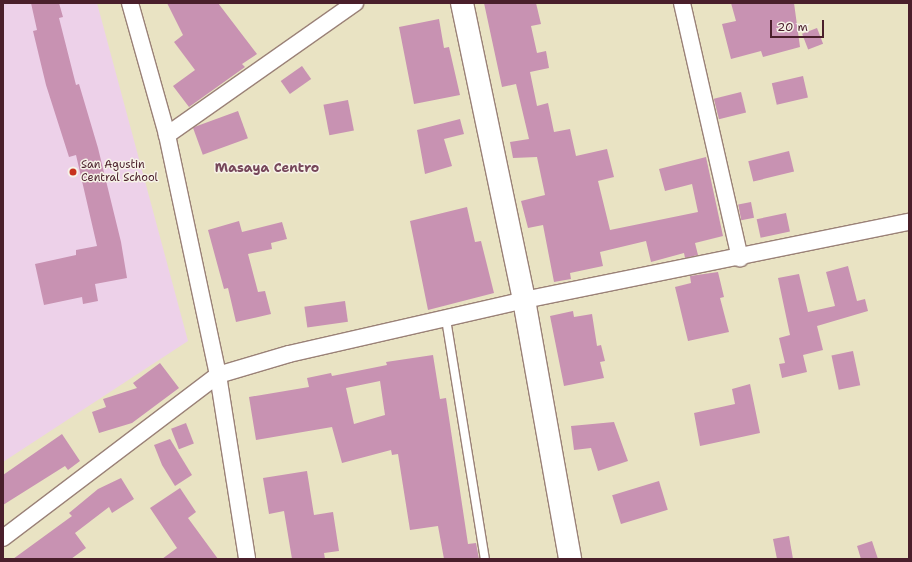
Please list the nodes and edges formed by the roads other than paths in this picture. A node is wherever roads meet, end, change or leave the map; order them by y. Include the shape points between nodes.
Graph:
1 (130, 3) edge
2 (355, 3) edge
3 (462, 3) edge
4 (682, 3) edge
5 (167, 135) junction
6 (909, 222) edge
7 (740, 258) junction
8 (524, 300) junction
9 (446, 319) junction
10 (218, 375) junction
11 (3, 538) edge
12 (247, 559) edge
13 (485, 559) edge
14 (570, 559) edge

1 - 5 street
2 - 5 street
3 - 8 main road
4 - 7 street
5 - 10 street
6 - 7 street
7 - 8 street
8 - 9 street
8 - 14 main road
9 - 10 street via 289,354
9 - 13 lane
10 - 11 street
10 - 12 street

